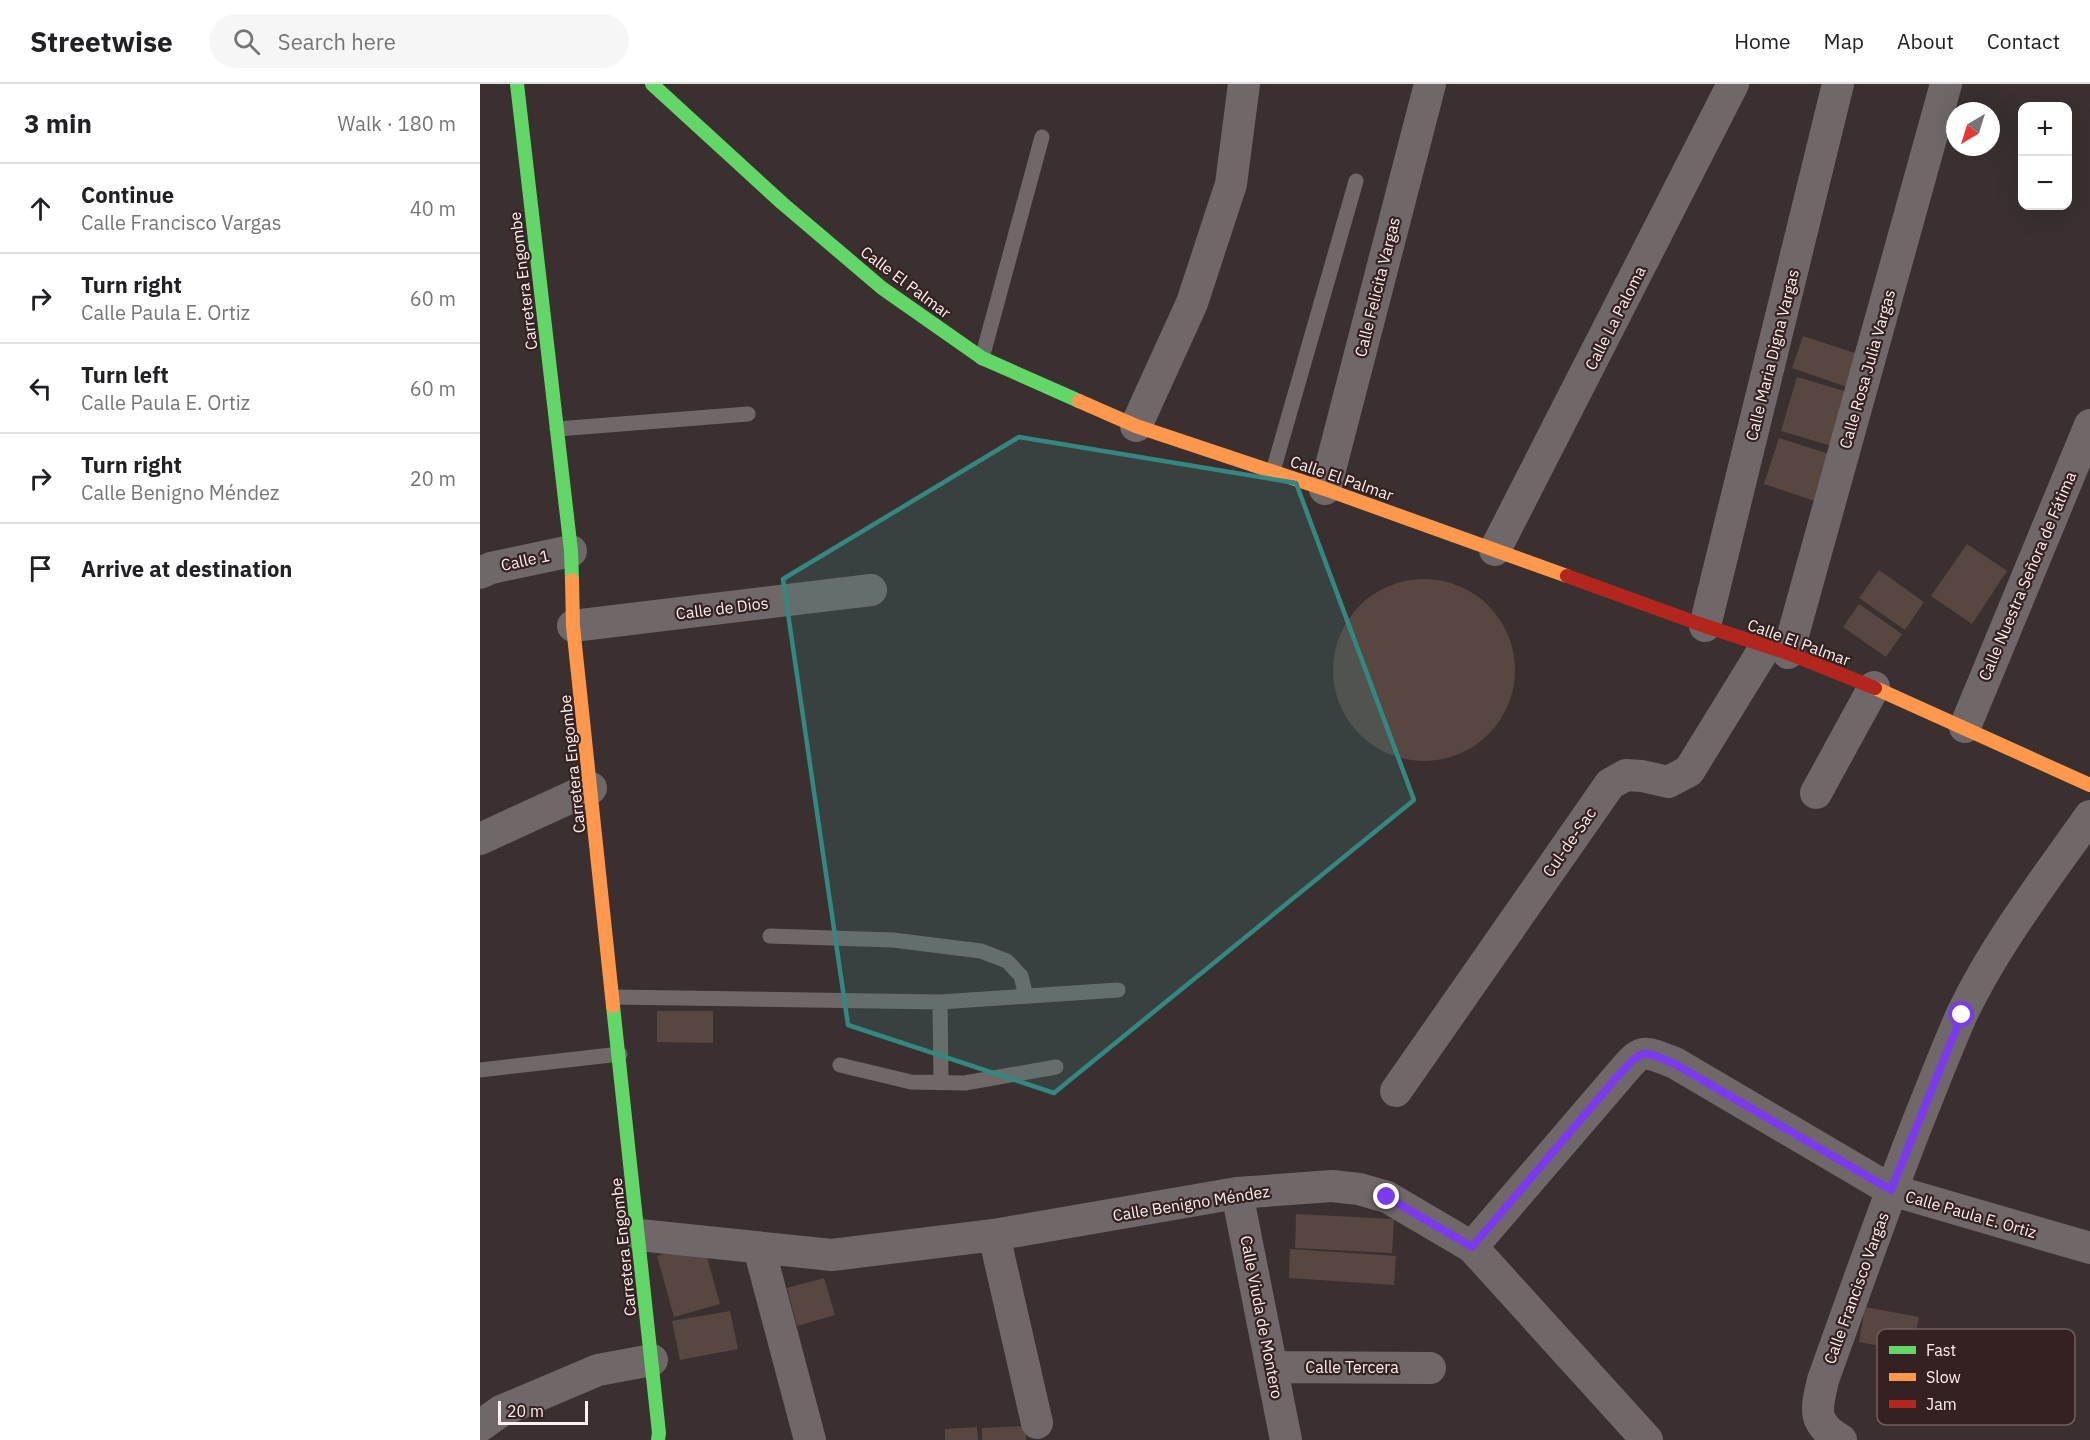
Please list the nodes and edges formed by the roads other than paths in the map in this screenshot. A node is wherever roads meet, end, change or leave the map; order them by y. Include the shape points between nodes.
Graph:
1 (517, 84) edge
2 (652, 84) edge
3 (1245, 84) edge
4 (1430, 84) edge
5 (1733, 84) edge
6 (1838, 84) edge
7 (1946, 84) edge
8 (1042, 137) dead end
9 (1356, 182) dead end
10 (982, 358) junction
11 (748, 414) dead end
12 (2090, 425) edge
13 (1136, 426) junction
14 (557, 429) junction
15 (1273, 471) junction
16 (1325, 489) junction
17 (1495, 550) junction
18 (571, 551) junction
19 (480, 573) edge
20 (871, 590) dead end
21 (573, 626) junction
22 (1705, 626) junction
23 (1777, 650) junction
24 (1874, 687) junction
25 (1965, 727) junction
26 (2090, 785) edge
27 (591, 788) junction
28 (1816, 793) dead end
29 (2090, 816) edge
30 (480, 839) edge
31 (770, 936) dead end
32 (1118, 990) dead end
33 (1026, 996) junction
34 (614, 998) junction
35 (940, 1002) junction
36 (620, 1054) junction
37 (840, 1065) dead end
38 (1056, 1067) dead end
39 (480, 1070) edge
40 (941, 1083) junction
41 (1396, 1091) dead end
42 (1891, 1190) junction
43 (1237, 1193) junction
44 (639, 1235) junction
45 (994, 1235) junction
46 (1472, 1247) junction
47 (759, 1248) junction
48 (2090, 1248) edge
49 (652, 1360) junction
50 (1273, 1367) junction
51 (1430, 1368) dead end
52 (1037, 1423) dead end
53 (480, 1426) edge
54 (658, 1440) edge
55 (810, 1440) edge
56 (1286, 1440) edge
57 (1647, 1440) edge
58 (1841, 1440) edge

1 - 14 street, Carretera Engombe
2 - 10 street, Calle El Palmar via 782,204 882,288
3 - 13 street via 1231,184 1192,303
4 - 16 street, Calle Felicita Vargas
5 - 17 street, Calle La Paloma
6 - 22 street, Calle Maria Digna Vargas
7 - 23 street, Calle Rosa Julia Vargas
8 - 10 lane
9 - 15 lane
10 - 13 street, Calle El Palmar
11 - 14 lane
12 - 25 street, Calle Nuestra Señora de Fátima
13 - 15 street, Calle El Palmar
14 - 18 street, Carretera Engombe
15 - 16 street, Calle El Palmar
16 - 17 street, Calle El Palmar
17 - 22 street, Calle El Palmar
18 - 19 street, Calle 1
18 - 21 street, Carretera Engombe
20 - 21 street, Calle de Dios
21 - 27 street, Carretera Engombe
22 - 23 street, Calle El Palmar
23 - 24 street, Calle El Palmar
23 - 41 street, Cul-de-Sac via 1689,771 1668,782 1626,775 1610,784
24 - 25 street, Calle El Palmar
24 - 28 street
25 - 26 street, Calle El Palmar
27 - 30 street
27 - 34 street, Carretera Engombe
29 - 42 street, Calle Francisco Vargas via 1986,970 1958,1024
31 - 33 lane via 893,940 981,951 1006,961 1021,976
32 - 33 lane
33 - 35 lane
34 - 35 lane
34 - 36 street, Carretera Engombe
35 - 40 lane
36 - 39 lane
36 - 44 street, Carretera Engombe
37 - 40 lane via 911,1082
38 - 40 lane via 965,1083
42 - 46 street, Calle Paula E. Ortiz via 1675,1064 1643,1053 1617,1077
42 - 48 street, Calle Paula E. Ortiz
42 - 58 street, Calle Francisco Vargas via 1823,1380 1817,1407 1819,1421
43 - 45 street, Calle Benigno Méndez
43 - 46 street, Calle Benigno Méndez via 1332,1186 1359,1189 1395,1201
43 - 50 street, Calle Viuda de Montero
44 - 47 street, Calle Benigno Méndez
44 - 49 street, Carretera Engombe
45 - 47 street, Calle Benigno Méndez via 832,1255
45 - 52 street
46 - 57 street, Calle Benigno Méndez
47 - 55 street
49 - 53 street via 598,1370 501,1411
49 - 54 street, Carretera Engombe
50 - 51 street, Calle Tercera
50 - 56 street, Calle Viuda de Montero

